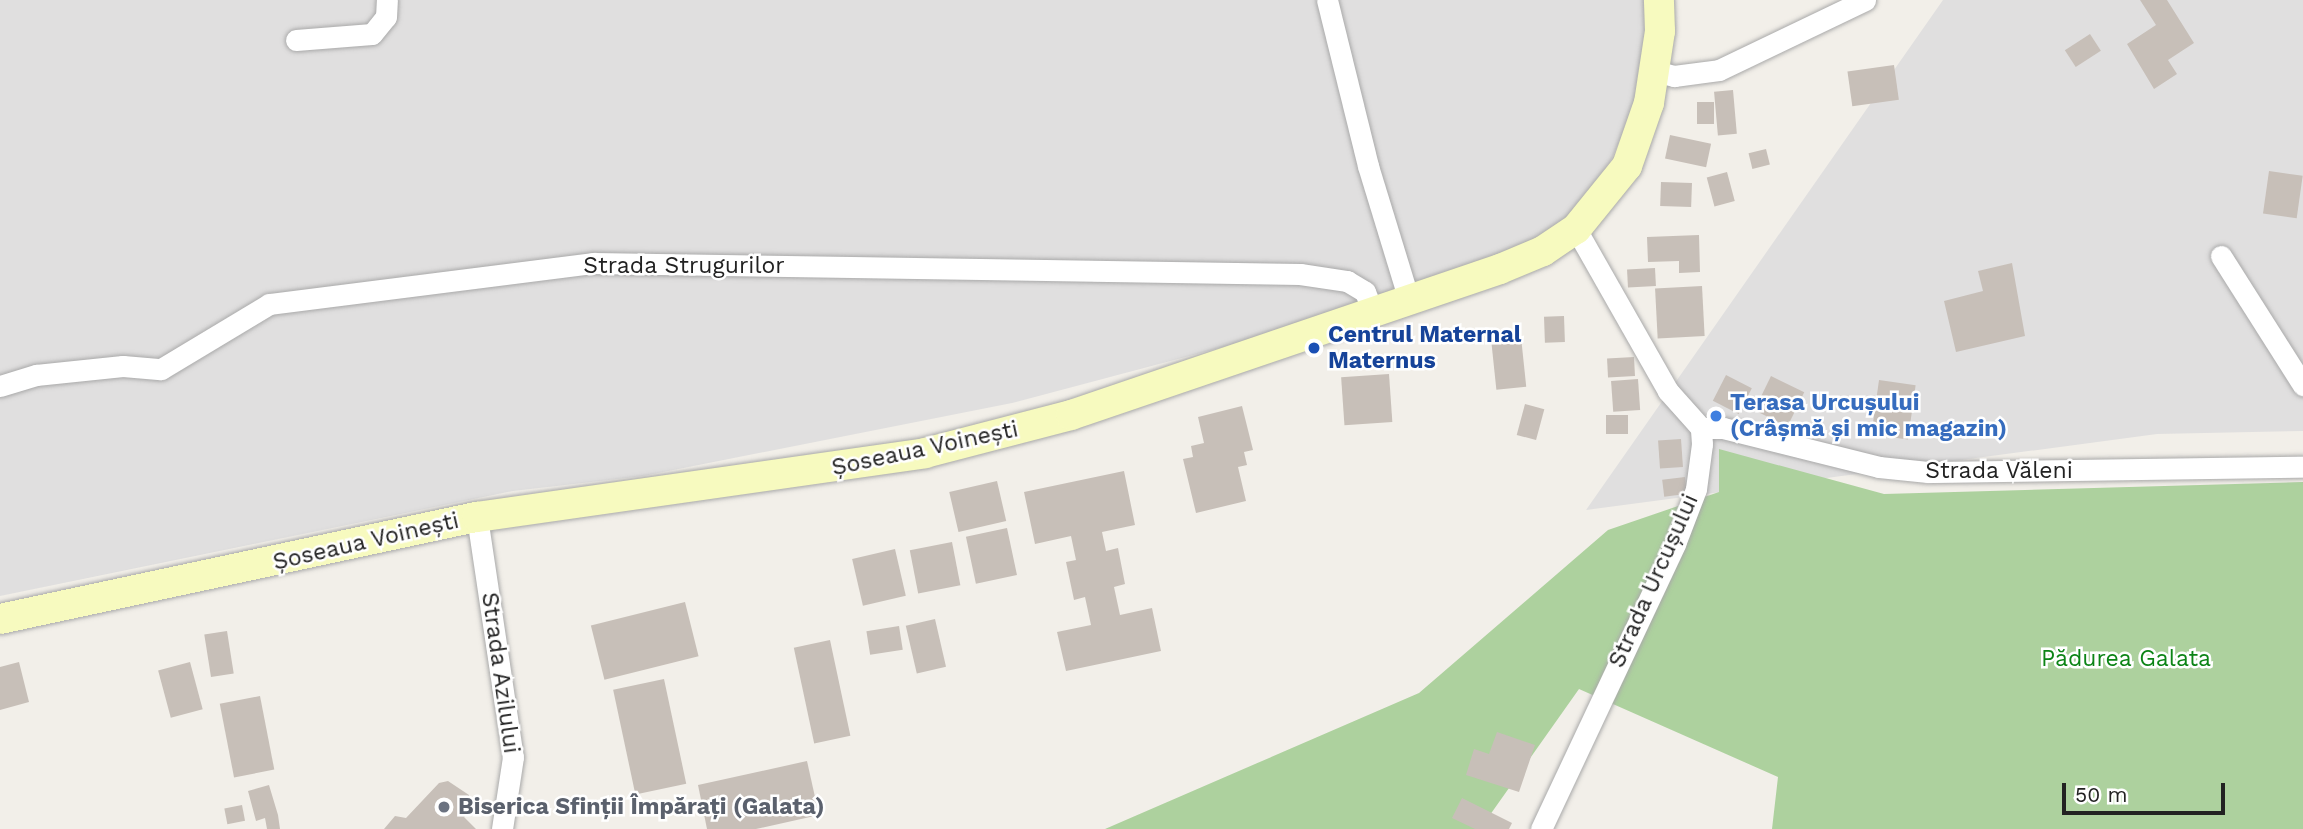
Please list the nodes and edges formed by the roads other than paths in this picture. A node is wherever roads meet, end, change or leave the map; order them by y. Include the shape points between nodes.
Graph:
1 (387, 0) edge
2 (1327, 0) edge
3 (1659, 0) edge
4 (1866, 0) edge
5 (296, 40) dead end
6 (1654, 71) junction
7 (1576, 229) junction
8 (2221, 256) dead end
9 (1409, 300) junction
10 (1373, 312) junction
11 (2303, 385) edge
12 (0, 386) edge
13 (1701, 428) junction
14 (2303, 467) edge
15 (477, 517) junction
16 (0, 619) edge
17 (502, 829) edge
18 (1541, 829) edge

1 - 5 street via 386,17 372,34
2 - 9 street via 1368,166
3 - 6 main road, Șoseaua Voinești
4 - 6 street via 1718,70 1674,76
6 - 7 main road, Șoseaua Voinești via 1627,166
7 - 9 main road, Șoseaua Voinești via 1543,251
7 - 13 street via 1668,391
8 - 11 street
9 - 10 main road, Șoseaua Voinești
10 - 12 street, Strada Strugurilor via 1365,292 1347,281 1300,274 593,263 269,304 161,369 123,366 48,373
10 - 15 main road, Șoseaua Voinești via 1083,411 925,453
13 - 14 street, Strada Văleni via 1723,428 1879,467 1928,472
13 - 18 street, Strada Urcușului via 1696,489 1675,544
15 - 16 main road, Șoseaua Voinești
15 - 17 street, Strada Azilului via 513,757

